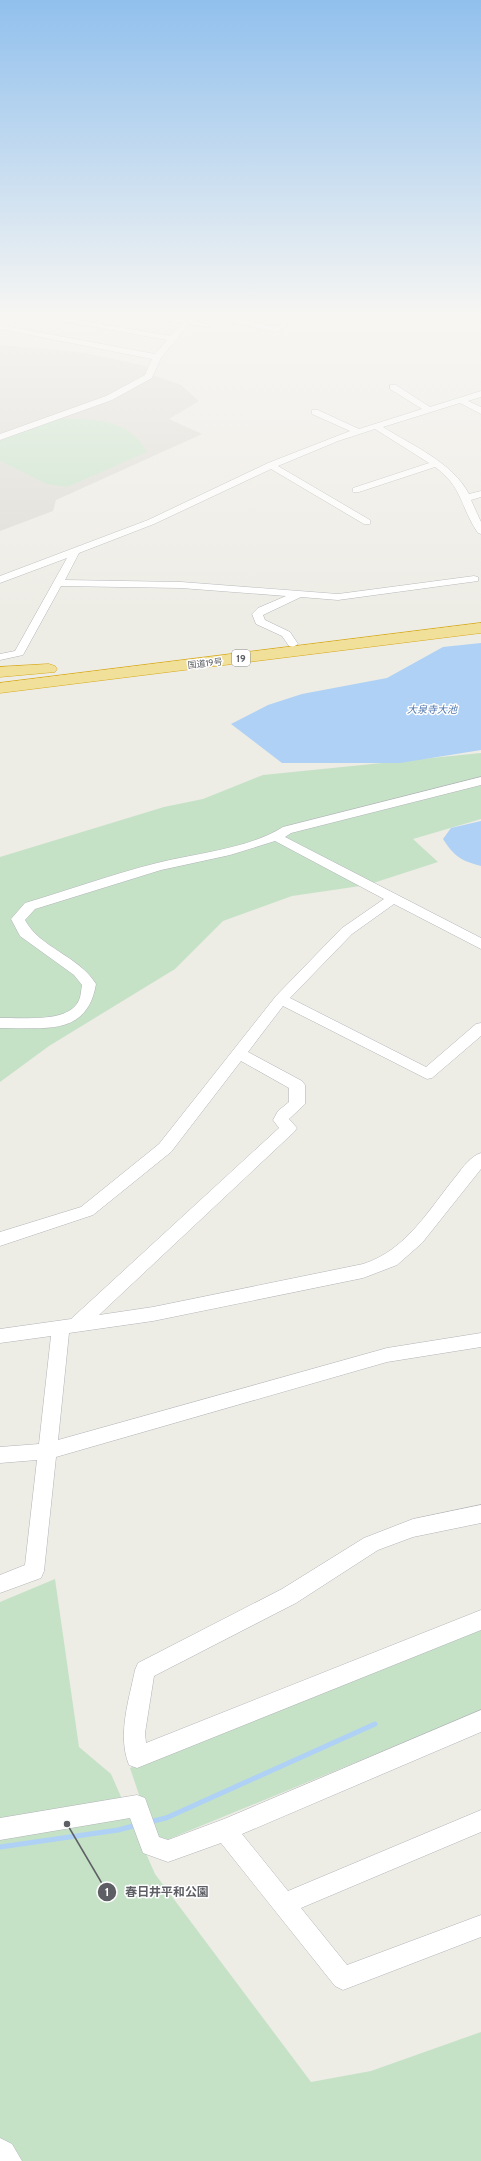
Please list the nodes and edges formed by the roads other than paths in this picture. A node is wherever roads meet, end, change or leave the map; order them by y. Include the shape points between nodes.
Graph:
1 (56, 417) edge
2 (325, 417) edge
3 (406, 417) edge
4 (376, 426) junction
5 (360, 432) junction
6 (0, 437) edge
7 (435, 464) junction
8 (271, 465) junction
9 (356, 490) dead end
10 (481, 494) edge
11 (467, 498) junction
12 (367, 522) dead end
13 (481, 531) edge
14 (72, 551) junction
15 (477, 576) edge
16 (0, 580) edge
17 (58, 583) junction
18 (481, 589) edge
19 (298, 594) junction
20 (479, 624) edge
21 (293, 644) junction
22 (0, 657) edge
23 (0, 672) edge
24 (81, 674) junction
25 (0, 679) edge
26 (0, 688) edge
27 (0, 697) edge
28 (481, 781) edge
29 (276, 837) junction
30 (394, 899) junction
31 (481, 944) edge
32 (281, 999) junction
33 (0, 1023) edge
34 (481, 1028) edge
35 (240, 1054) junction
36 (481, 1159) edge
37 (0, 1239) edge
38 (68, 1327) junction
39 (0, 1336) edge
40 (481, 1340) edge
41 (48, 1451) junction
42 (0, 1455) edge
43 (481, 1514) edge
44 (0, 1584) edge
45 (481, 1620) edge
46 (481, 1721) edge
47 (481, 1821) edge
48 (0, 1829) edge
49 (224, 1830) junction
50 (283, 1904) junction
51 (481, 1926) edge
52 (0, 2156) edge
53 (4, 2161) edge

1 - 6 street
2 - 5 street
3 - 4 street
4 - 5 street
4 - 7 street
5 - 8 street
7 - 9 street
7 - 11 street via 456,480
8 - 12 street
8 - 14 street via 151,522
10 - 11 street
11 - 13 street via 472,517
14 - 16 street
14 - 17 street via 74,554
15 - 18 street
15 - 19 street via 338,597
17 - 19 street via 181,585
17 - 22 street via 19,653
19 - 21 street via 257,614 260,622 286,634
20 - 21 highway, 国道19号 / 19
20 - 24 highway, 国道19号 / 19
21 - 24 highway, 国道19号 / 19
23 - 24 highway via 66,668
24 - 25 highway, 国道19号 / 19
24 - 26 highway, 国道19号 / 19
24 - 27 highway via 66,684
28 - 29 street via 287,830
29 - 30 street
29 - 33 street via 230,851 158,867 30,906 18,919 25,933 79,972 89,984 89,998 79,1014 57,1022
30 - 31 street
30 - 32 street via 347,931
32 - 34 street via 427,1074
32 - 35 street
35 - 37 street via 165,1148 88,1211
35 - 38 street via 297,1084 297,1104 283,1115 281,1120 289,1128
36 - 38 street via 407,1248 390,1261 362,1271 238,1297
38 - 39 street
38 - 41 street
40 - 41 street via 387,1355
41 - 42 street
41 - 44 street via 34,1571
43 - 45 street via 413,1528 371,1544 289,1596 145,1670 134,1733 137,1757
46 - 49 street
47 - 50 street
48 - 49 street via 137,1806 151,1845 168,1851
49 - 50 street
50 - 51 street via 343,1978
52 - 53 street

